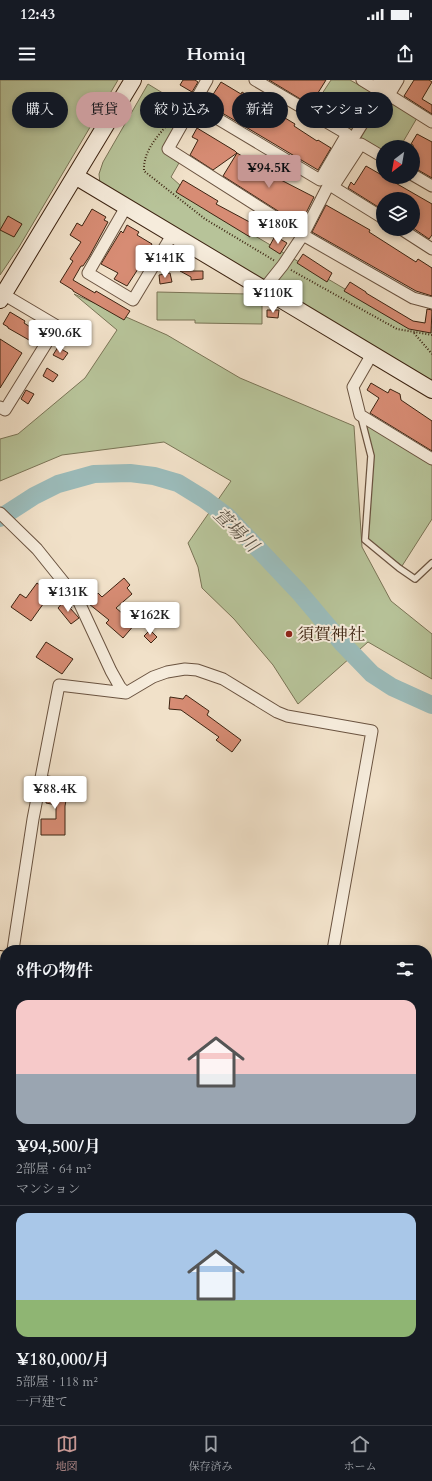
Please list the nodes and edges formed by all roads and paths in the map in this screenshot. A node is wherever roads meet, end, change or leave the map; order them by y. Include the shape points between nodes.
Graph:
1 (134, 80) edge
2 (207, 80) edge
3 (255, 80) edge
4 (362, 80) edge
5 (380, 80) edge
6 (389, 80) edge
7 (398, 80) edge
8 (200, 92) edge
9 (432, 122) edge
10 (224, 123) edge
11 (165, 128) edge
12 (180, 128) edge
13 (376, 153) edge
14 (75, 176) junction
15 (420, 179) edge
16 (432, 186) edge
17 (126, 208) junction
18 (376, 214) edge
19 (172, 235) junction
20 (303, 235) junction
21 (412, 236) edge
22 (432, 248) edge
23 (283, 265) junction
24 (263, 290) junction
25 (2, 297) edge
26 (432, 304) edge
27 (414, 332) junction
28 (432, 335) edge
29 (372, 354) junction
30 (432, 354) edge
31 (432, 390) edge
32 (0, 407) edge
33 (360, 415) junction
34 (432, 459) edge
35 (0, 513) edge
36 (432, 563) edge
37 (126, 693) junction
38 (14, 945) edge
39 (334, 945) edge

1 - 14 street
2 - 8 street
3 - 10 street via 347,134 320,180
4 - 5 street via 375,88
6 - 20 street via 348,147
7 - 9 street via 389,94
11 - 23 path via 152,144 144,160 144,171 205,219
12 - 20 street via 168,149
13 - 18 street via 361,144 333,187
14 - 17 street
14 - 25 street
15 - 16 street
17 - 19 street
17 - 19 street via 88,273 133,300
19 - 24 street
20 - 23 street
20 - 26 street via 413,298
21 - 22 street
23 - 24 street
23 - 27 path via 397,329
24 - 29 street
25 - 32 street via 57,326 5,410
27 - 28 path
27 - 30 path
29 - 31 street
29 - 33 street via 353,387
33 - 34 street
33 - 36 lane via 370,456 365,540 415,579
35 - 37 street via 29,541 78,600 111,671
37 - 38 street via 59,685
37 - 39 street via 167,672 197,670 222,678 287,716 372,730

